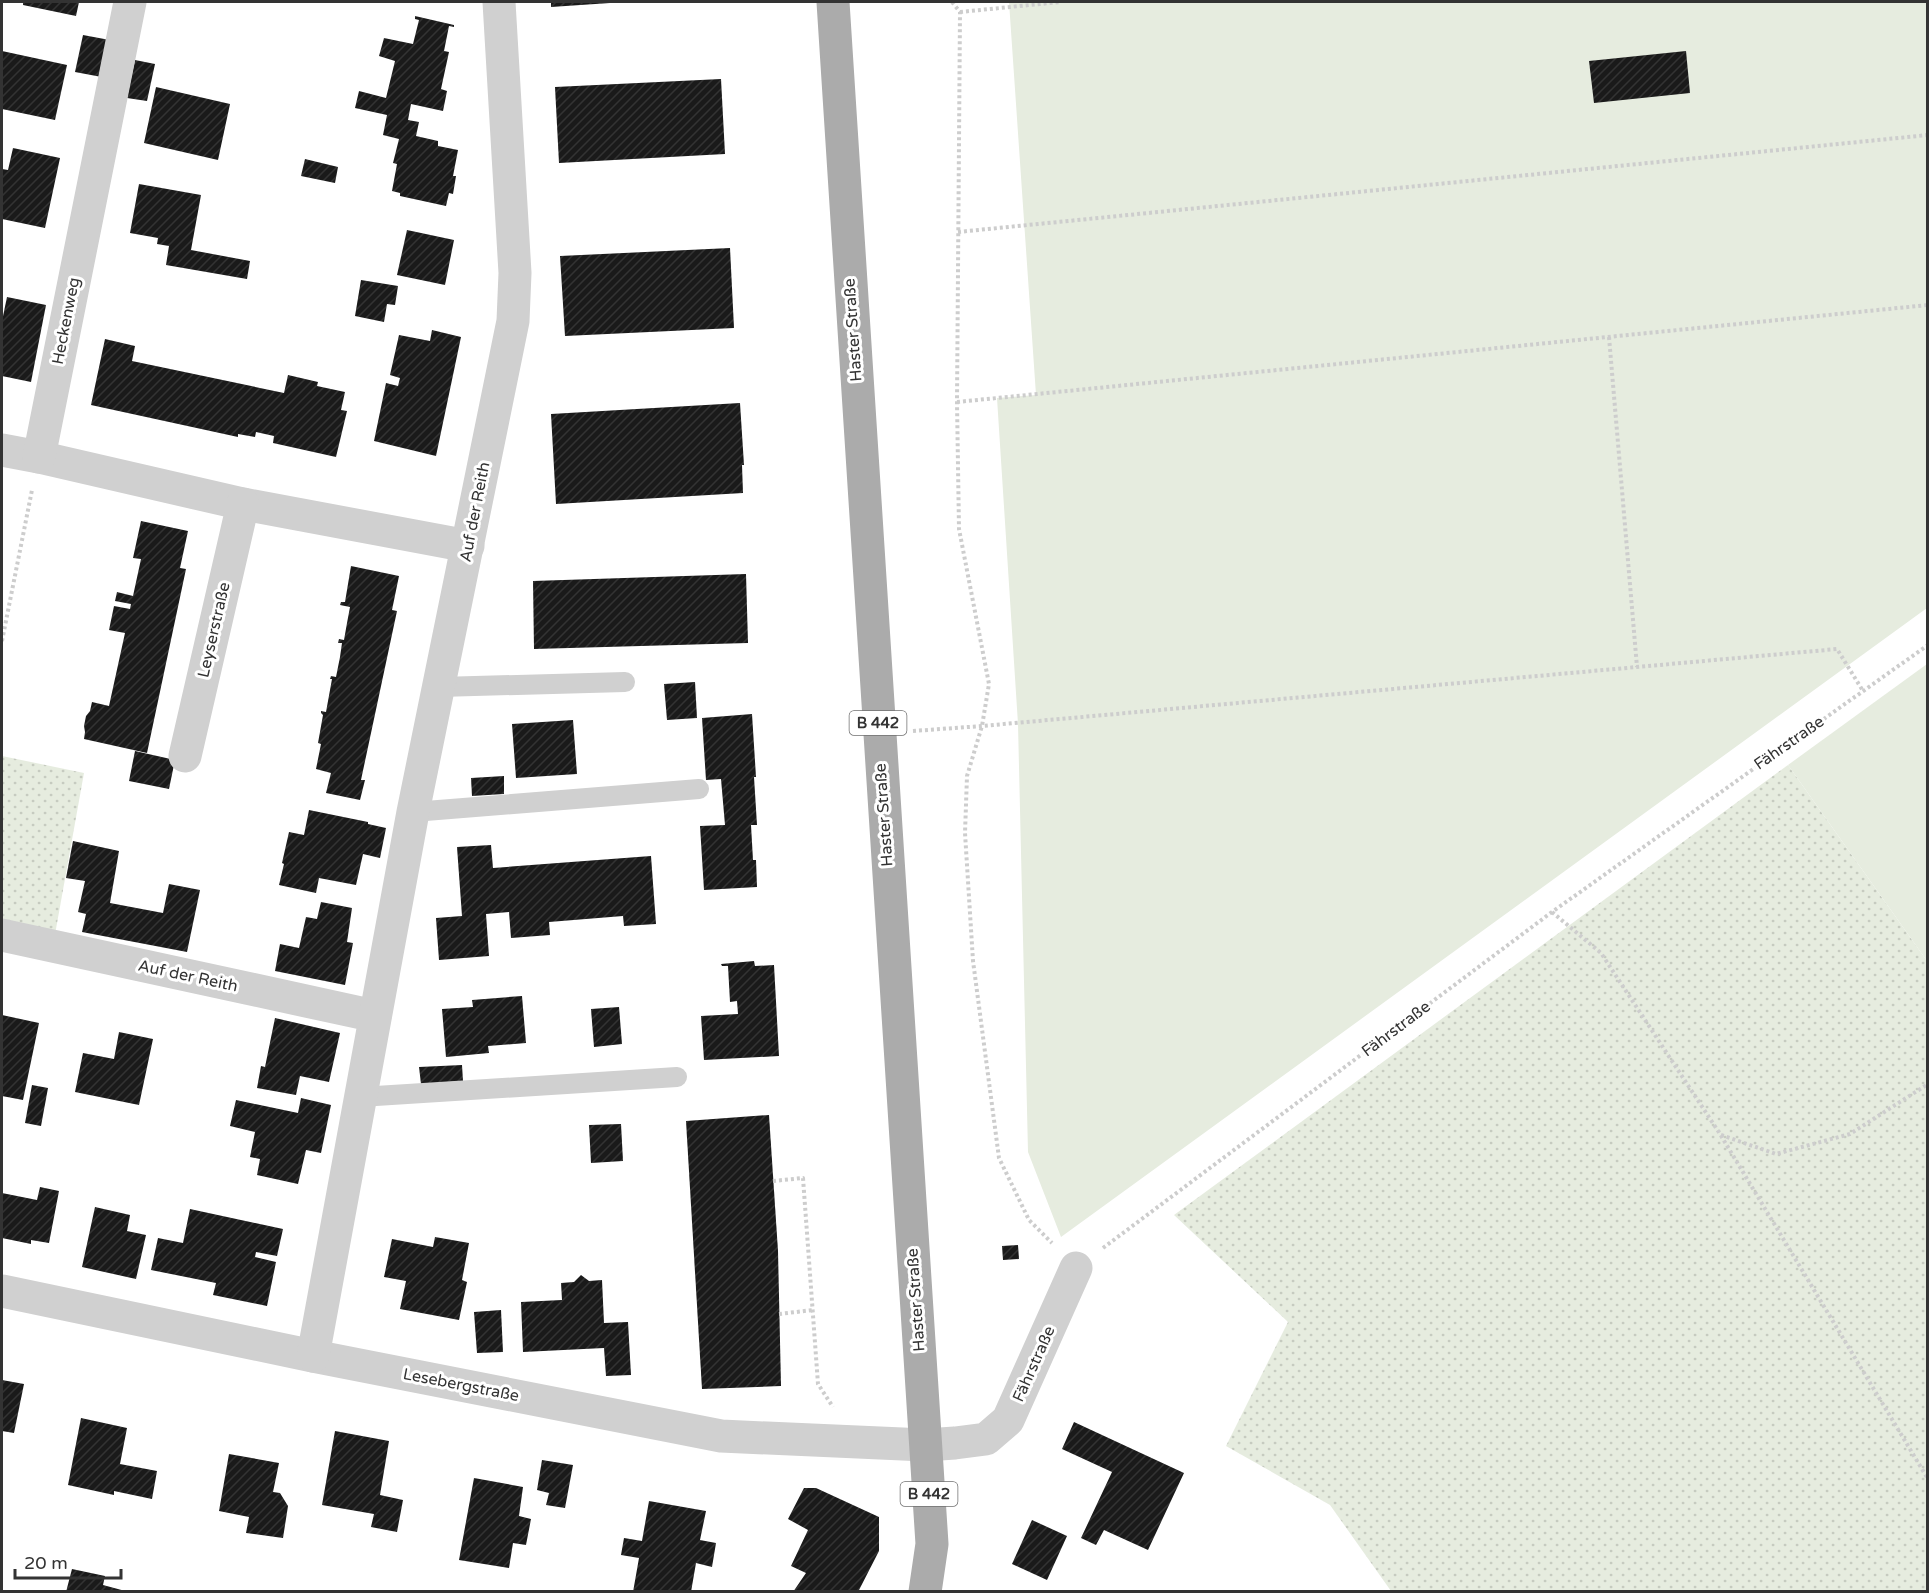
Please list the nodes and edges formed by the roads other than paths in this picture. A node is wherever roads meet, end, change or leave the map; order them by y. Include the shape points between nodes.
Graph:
1 (130, 2) edge
2 (499, 2) edge
3 (833, 2) edge
4 (2, 450) edge
5 (39, 457) junction
6 (243, 504) junction
7 (468, 546) junction
8 (625, 682) dead end
9 (439, 687) junction
10 (185, 756) dead end
11 (699, 789) dead end
12 (413, 812) junction
13 (2, 935) edge
14 (375, 1016) junction
15 (677, 1077) dead end
16 (360, 1096) junction
17 (1076, 1268) road end
18 (2, 1291) edge
19 (313, 1356) junction
20 (926, 1445) junction
21 (925, 1592) edge

1 - 5 street, Heckenweg
2 - 7 street, Auf der Reith via 515,273 513,321
3 - 20 main road, Haster Straße / B 442
4 - 5 street
5 - 6 street
6 - 7 street
6 - 10 street, Leyserstraße
7 - 9 street, Auf der Reith
8 - 9 lane
9 - 12 street, Auf der Reith
11 - 12 lane
12 - 14 street, Auf der Reith
13 - 14 street, Auf der Reith
14 - 16 street, Auf der Reith
15 - 16 lane
16 - 19 street, Auf der Reith
17 - 20 street, Fährstraße via 1008,1420 986,1439
18 - 19 street, Lesebergstraße
19 - 20 street, Lesebergstraße via 721,1436
20 - 21 main road, Haster Straße / B 442 via 932,1544

